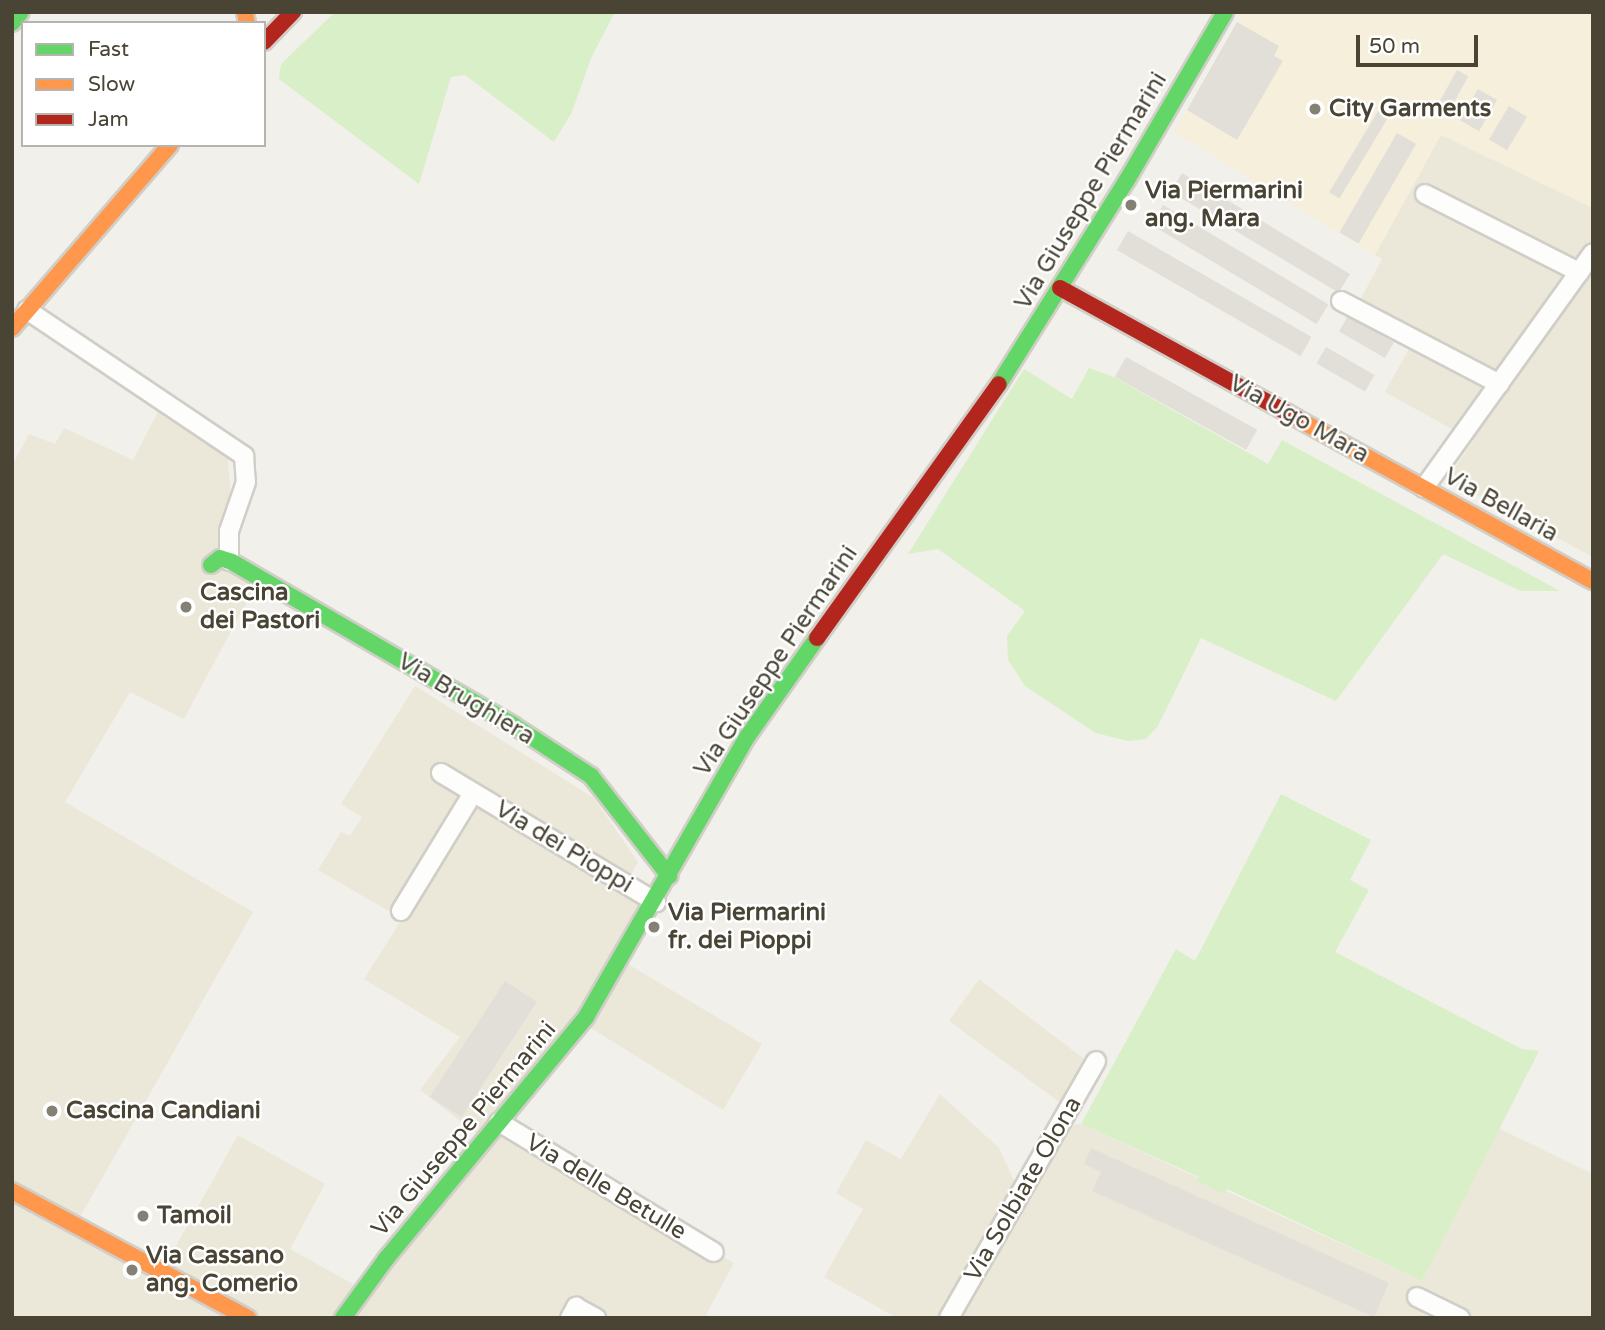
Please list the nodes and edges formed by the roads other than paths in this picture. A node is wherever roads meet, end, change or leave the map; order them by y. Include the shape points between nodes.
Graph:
1 (21, 12) edge
2 (293, 12) edge
3 (1224, 12) edge
4 (12, 23) edge
5 (266, 40) edge
6 (168, 147) edge
7 (1425, 194) dead end
8 (1593, 253) edge
9 (1578, 272) junction
10 (1060, 288) junction
11 (1341, 301) dead end
12 (27, 310) junction
13 (12, 328) edge
14 (1500, 384) junction
15 (1424, 488) junction
16 (229, 561) junction
17 (211, 565) dead end
18 (1593, 581) edge
19 (441, 773) dead end
20 (473, 793) junction
21 (670, 876) junction
22 (656, 902) junction
23 (401, 911) dead end
24 (1096, 1061) dead end
25 (499, 1122) junction
26 (12, 1191) edge
27 (714, 1252) dead end
28 (1417, 1297) dead end
29 (247, 1318) edge
30 (343, 1318) edge
31 (570, 1318) edge
32 (596, 1318) edge
33 (949, 1318) edge
34 (1460, 1318) edge

1 - 4 street
2 - 5 street
3 - 10 street, Via Giuseppe Piermarini
6 - 12 street
7 - 9 street
8 - 9 street
9 - 14 street
10 - 15 street, Via Ugo Mara
10 - 21 street, Via Giuseppe Piermarini via 977,416 767,706
11 - 14 street
12 - 13 street
12 - 16 street via 244,456 246,482 227,541
14 - 15 street
15 - 18 street, Via Bellaria
16 - 17 street via 220,558
16 - 21 street, Via Brughiera via 513,725 591,776
19 - 20 street, Via dei Pioppi
20 - 22 street, Via dei Pioppi
20 - 23 street, Via dei Pioppi
21 - 22 street, Via Giuseppe Piermarini
22 - 25 street, Via Giuseppe Piermarini via 586,1017
24 - 33 street, Via Solbiate Olona
25 - 27 street, Via delle Betulle
25 - 30 street, Via Giuseppe Piermarini
26 - 29 street
28 - 34 street
31 - 32 street via 576,1307

